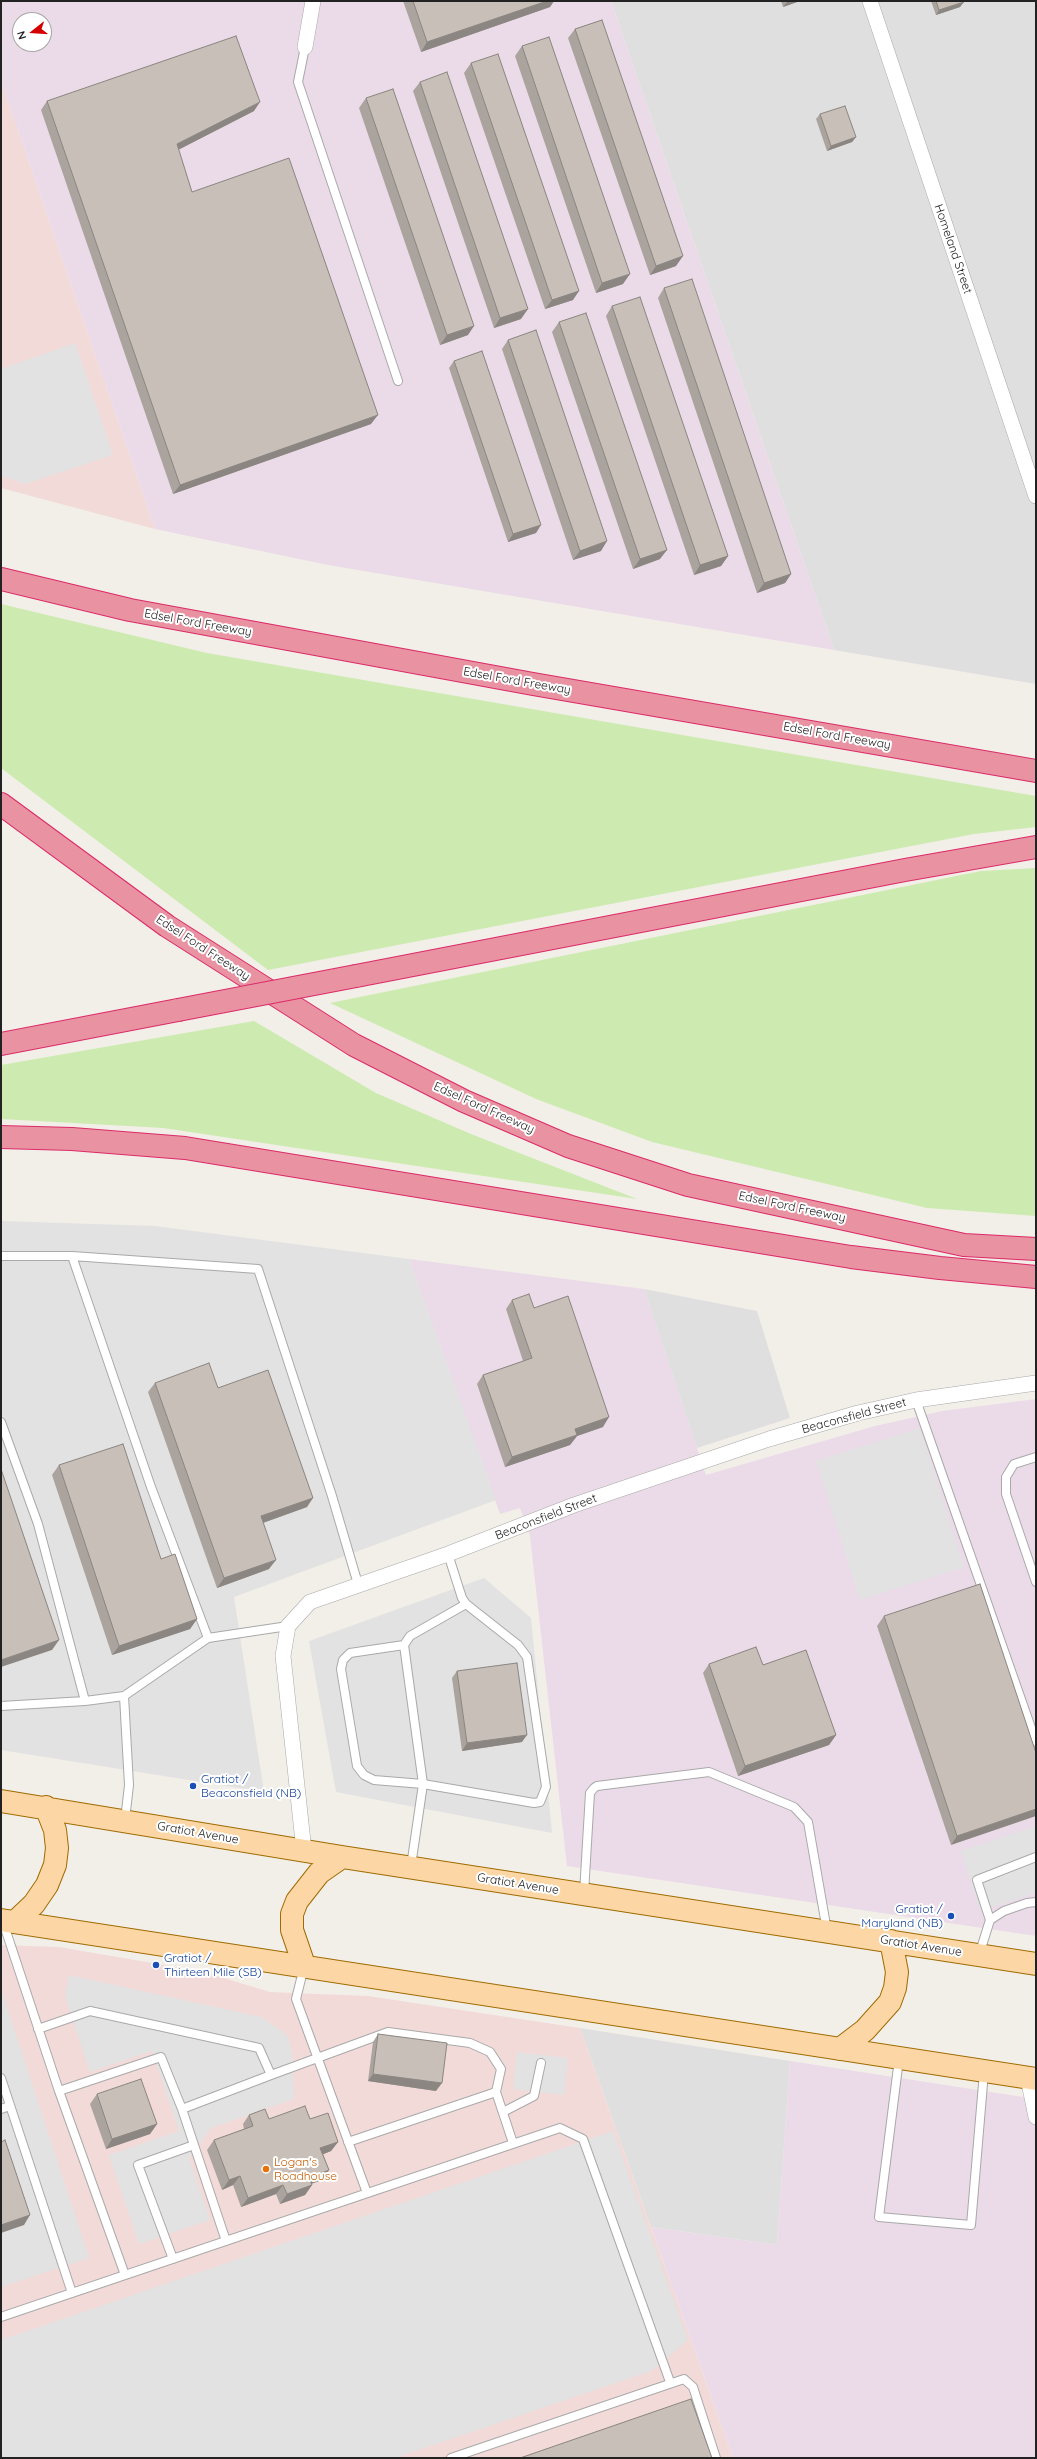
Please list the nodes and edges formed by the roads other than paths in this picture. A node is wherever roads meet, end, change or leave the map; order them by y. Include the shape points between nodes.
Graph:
1 (313, 1) edge
2 (870, 1) edge
3 (305, 47) joint
4 (398, 380) dead end
5 (1036, 496) edge
6 (1, 579) edge
7 (1036, 770) edge
8 (1, 804) edge
9 (1036, 847) edge
10 (1, 1044) edge
11 (1, 1137) edge
12 (1036, 1249) edge
13 (1, 1256) edge
14 (72, 1256) junction
15 (1036, 1277) edge
16 (1036, 1384) edge
17 (916, 1400) junction
18 (1, 1422) edge
19 (1036, 1457) edge
20 (448, 1554) junction
21 (1036, 1582) edge
22 (358, 1584) junction
23 (466, 1604) junction
24 (288, 1626) junction
25 (208, 1638) junction
26 (404, 1645) junction
27 (124, 1696) junction
28 (85, 1701) junction
29 (1, 1706) edge
30 (1036, 1742) edge
31 (423, 1784) junction
32 (1, 1801) edge
33 (46, 1807) junction
34 (125, 1820) junction
35 (304, 1851) junction
36 (342, 1857) junction
37 (1036, 1857) edge
38 (411, 1867) junction
39 (584, 1894) junction
40 (1036, 1902) edge
41 (990, 1920) junction
42 (6, 1921) edge
43 (828, 1931) junction
44 (891, 1941) junction
45 (979, 1955) junction
46 (1036, 1964) edge
47 (304, 1965) junction
48 (38, 2029) junction
49 (840, 2049) junction
50 (899, 2058) junction
51 (318, 2059) junction
52 (541, 2063) dead end
53 (984, 2071) junction
54 (271, 2075) junction
55 (1, 2078) edge
56 (1032, 2079) edge
57 (59, 2091) junction
58 (496, 2092) junction
59 (10, 2106) junction
60 (1, 2109) edge
61 (182, 2109) junction
62 (503, 2112) junction
63 (1036, 2117) edge
64 (348, 2142) junction
65 (194, 2144) junction
66 (513, 2144) junction
67 (366, 2193) junction
68 (226, 2241) junction
69 (173, 2259) junction
70 (125, 2275) junction
71 (72, 2293) junction
72 (1, 2317) edge
73 (670, 2382) junction
74 (451, 2458) edge
75 (716, 2458) edge

1 - 3 street
2 - 5 street, Homeland Street
3 - 4 lane via 298,82
6 - 7 highway, Edsel Ford Freeway via 130,610 533,684
8 - 12 highway, Edsel Ford Freeway via 167,926 354,1045 519,1125 568,1146 688,1185 964,1245
9 - 10 highway, bridge
11 - 15 highway via 72,1139 185,1148 851,1257
13 - 14 lane
14 - 22 lane via 258,1269
14 - 25 lane via 151,1487
16 - 17 street, Beaconsfield Street
17 - 20 street, Beaconsfield Street via 858,1413 769,1439 574,1505
17 - 30 lane
18 - 28 lane via 38,1524
19 - 21 lane via 1014,1464 1006,1477 1006,1494
20 - 22 street, Beaconsfield Street
20 - 23 lane
22 - 24 street, Beaconsfield Street via 310,1602
23 - 26 lane via 410,1636
23 - 31 lane via 518,1645 526,1657 545,1792 540,1802 534,1803
24 - 25 lane
24 - 35 street via 283,1656 284,1676
25 - 27 lane
26 - 31 lane
26 - 31 lane via 350,1653 343,1660 341,1669 357,1766 374,1780
27 - 28 lane
27 - 34 lane via 129,1785
28 - 29 lane
31 - 38 lane
32 - 33 main road, Gratiot Avenue
33 - 34 main road, Gratiot Avenue
33 - 42 main road via 55,1830 58,1848 55,1865 47,1885 34,1904
34 - 35 main road, Gratiot Avenue
35 - 36 main road, Gratiot Avenue
36 - 38 main road, Gratiot Avenue
36 - 47 main road via 319,1873 297,1900 292,1914 292,1930
37 - 41 lane via 977,1880
38 - 39 main road, Gratiot Avenue
39 - 43 main road, Gratiot Avenue
39 - 43 lane via 590,1793 594,1788 709,1772 794,1807 808,1822
40 - 41 lane via 1004,1911
41 - 45 lane
42 - 47 main road
42 - 48 lane
43 - 44 main road, Gratiot Avenue
44 - 45 main road, Gratiot Avenue
44 - 49 main road via 896,1972 895,1988 890,2002 865,2030
45 - 46 main road, Gratiot Avenue
47 - 49 main road
47 - 51 lane via 296,1999
48 - 54 lane via 90,2011 259,2048
48 - 57 lane
49 - 50 main road
50 - 53 main road
50 - 53 lane via 879,2217 971,2225
51 - 54 lane
51 - 58 lane via 388,2032 470,2043 490,2052 501,2069
51 - 64 lane
52 - 62 lane via 534,2096
53 - 56 main road
54 - 61 lane
55 - 59 lane
56 - 63 street
57 - 61 lane via 161,2057
57 - 70 lane
58 - 62 lane
58 - 64 lane
59 - 60 lane
59 - 71 lane
61 - 65 lane
62 - 66 lane
64 - 67 lane
65 - 68 lane
65 - 69 lane via 138,2165
66 - 67 lane
66 - 73 lane via 560,2128 583,2139
67 - 68 lane
68 - 69 lane
69 - 70 lane
70 - 71 lane
71 - 72 lane
73 - 74 lane
73 - 75 lane via 684,2379 692,2387

